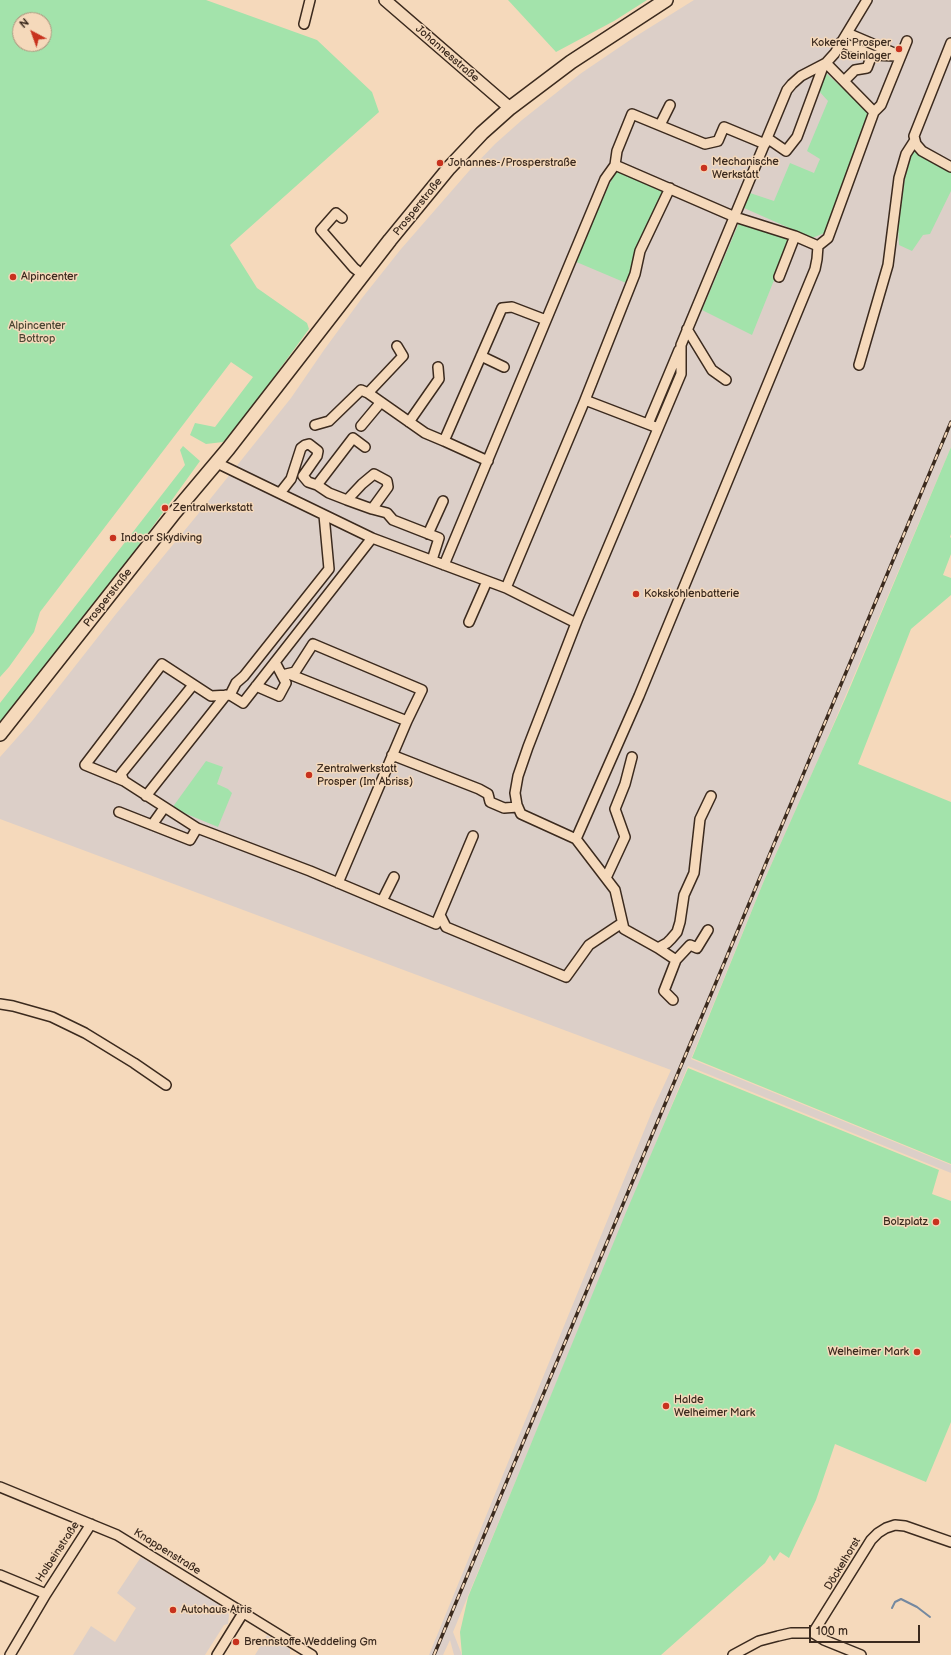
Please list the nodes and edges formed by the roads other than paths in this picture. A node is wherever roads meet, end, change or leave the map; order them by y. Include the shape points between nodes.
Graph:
1 (310, 0) edge
2 (385, 0) edge
3 (666, 0) edge
4 (867, 0) edge
5 (304, 24) dead end
6 (847, 33) junction
7 (907, 41) dead end
8 (841, 42) junction
9 (951, 43) edge
10 (872, 55) junction
11 (901, 56) junction
12 (825, 63) junction
13 (844, 81) junction
14 (670, 105) dead end
15 (510, 108) junction
16 (874, 112) junction
17 (660, 125) junction
18 (915, 140) junction
19 (766, 141) junction
20 (614, 164) junction
21 (951, 167) edge
22 (670, 188) junction
23 (735, 217) junction
24 (342, 218) dead end
25 (795, 236) junction
26 (818, 246) junction
27 (363, 275) junction
28 (779, 277) dead end
29 (546, 320) junction
30 (687, 330) junction
31 (681, 345) junction
32 (397, 346) dead end
33 (481, 356) junction
34 (859, 365) dead end
35 (438, 367) dead end
36 (504, 367) dead end
37 (726, 380) dead end
38 (368, 393) junction
39 (585, 400) junction
40 (381, 402) junction
41 (409, 422) junction
42 (648, 424) junction
43 (315, 425) dead end
44 (361, 426) dead end
45 (658, 428) junction
46 (444, 441) junction
47 (365, 447) dead end
48 (488, 461) junction
49 (217, 463) junction
50 (316, 485) junction
51 (280, 493) junction
52 (347, 500) junction
53 (443, 501) dead end
54 (372, 509) junction
55 (324, 515) junction
56 (428, 534) junction
57 (372, 538) junction
58 (432, 560) junction
59 (444, 565) junction
60 (486, 581) junction
61 (506, 588) junction
62 (579, 616) junction
63 (468, 622) dead end
64 (275, 662) junction
65 (286, 674) junction
66 (193, 685) junction
67 (256, 686) junction
68 (228, 695) junction
69 (407, 721) junction
70 (0, 734) edge
71 (392, 755) junction
72 (632, 756) dead end
73 (124, 781) junction
74 (146, 796) junction
75 (711, 796) dead end
76 (518, 807) junction
77 (164, 808) junction
78 (119, 812) dead end
79 (152, 825) junction
80 (197, 828) junction
81 (474, 836) dead end
82 (576, 839) junction
83 (394, 877) dead end
84 (606, 878) junction
85 (338, 883) junction
86 (382, 902) junction
87 (440, 915) junction
88 (622, 923) junction
89 (708, 930) dead end
90 (658, 948) junction
91 (676, 960) junction
92 (673, 1000) dead end
93 (0, 1004) edge
94 (166, 1085) dead end
95 (0, 1487) edge
96 (91, 1524) junction
97 (951, 1542) edge
98 (0, 1575) edge
99 (46, 1594) junction
100 (243, 1613) junction
101 (813, 1633) junction
102 (10, 1655) edge
103 (217, 1655) edge
104 (312, 1655) edge
105 (733, 1655) edge
106 (861, 1655) edge

1 - 5 street
2 - 15 street, Johannesstraße
3 - 15 main road, Prosperstraße via 571,62
4 - 6 street
6 - 8 street
6 - 11 street
7 - 11 street
8 - 10 street
8 - 12 street
9 - 18 street via 916,129
10 - 11 street
10 - 13 street via 867,68 855,70
11 - 16 street via 881,105
12 - 13 street
12 - 19 street via 801,76 787,90
12 - 19 street via 797,137 786,151
13 - 16 street
14 - 17 street
15 - 27 main road, Prosperstraße via 449,168
16 - 26 street via 828,238
17 - 19 street via 705,144 718,140 724,127
17 - 20 street via 632,114
18 - 21 street via 922,151
18 - 34 street via 906,154 899,178 888,265
19 - 23 street
20 - 22 street
20 - 29 street via 605,179
22 - 23 street
22 - 39 street via 640,251 635,274
23 - 25 street
23 - 30 street
24 - 27 street via 336,213 321,230
25 - 26 street
25 - 28 street
26 - 82 street via 815,269 639,696
27 - 49 main road, Prosperstraße
29 - 33 street via 512,307 502,308
29 - 48 street
30 - 31 street
30 - 37 street via 712,370
31 - 42 street
31 - 45 street via 681,374
32 - 38 street via 403,356
33 - 36 street
33 - 46 street
35 - 41 street via 439,379
38 - 40 street
38 - 43 street via 361,390 329,421
39 - 42 street
39 - 61 street
40 - 41 street
40 - 44 street
41 - 46 street via 425,433
42 - 45 street
45 - 62 street
46 - 48 street
47 - 50 street via 353,438
48 - 59 street
49 - 51 street
49 - 70 main road, Prosperstraße via 175,512
50 - 51 street via 308,482 303,476 318,451 309,444 301,448 293,475
50 - 52 street via 329,494
51 - 55 street
52 - 54 street
52 - 54 street via 374,474 387,481 388,487
53 - 56 street
54 - 56 street via 387,513 393,520
55 - 57 street
55 - 68 street via 330,569
56 - 58 street via 439,538
57 - 58 street
57 - 64 street
58 - 59 street
59 - 60 street
60 - 61 street
60 - 63 street
61 - 62 street via 576,623
62 - 76 street via 518,776 515,793
64 - 65 street
64 - 67 street
65 - 67 street via 286,683 279,696
65 - 69 street
65 - 69 street via 295,672 312,644 422,690
66 - 68 street via 211,696
66 - 73 street via 121,774
66 - 73 street via 162,664 85,765
67 - 68 street via 243,703
68 - 74 street
69 - 71 street
71 - 76 street via 479,789 488,794 490,802 504,808
71 - 85 street
72 - 84 street via 615,809 625,837
73 - 74 street
74 - 77 street
75 - 90 street via 700,819 694,873 684,895 677,932 667,944
76 - 82 street via 521,814
77 - 79 street
77 - 80 street
78 - 79 street
79 - 80 street via 190,840
80 - 85 street
81 - 87 street
82 - 84 street
83 - 86 street
84 - 88 street via 615,890
85 - 86 street
86 - 87 street via 436,924
87 - 88 street via 446,927 566,977 589,945
88 - 90 street via 624,929
89 - 91 street via 697,948 690,945
90 - 91 street
91 - 92 street via 664,991
93 - 94 street via 52,1017 85,1033 134,1062
95 - 96 street, Knappenstraße
96 - 99 street, Holbeinstraße
96 - 100 street, Knappenstraße via 141,1549
97 - 101 street, Döckelhorst via 905,1526 895,1525 878,1533 871,1540
98 - 99 street, Holbeinstraße
99 - 102 street, Holbeinstraße
100 - 103 street
100 - 104 street, Knappenstraße
101 - 105 street via 791,1633 759,1641
101 - 106 street

